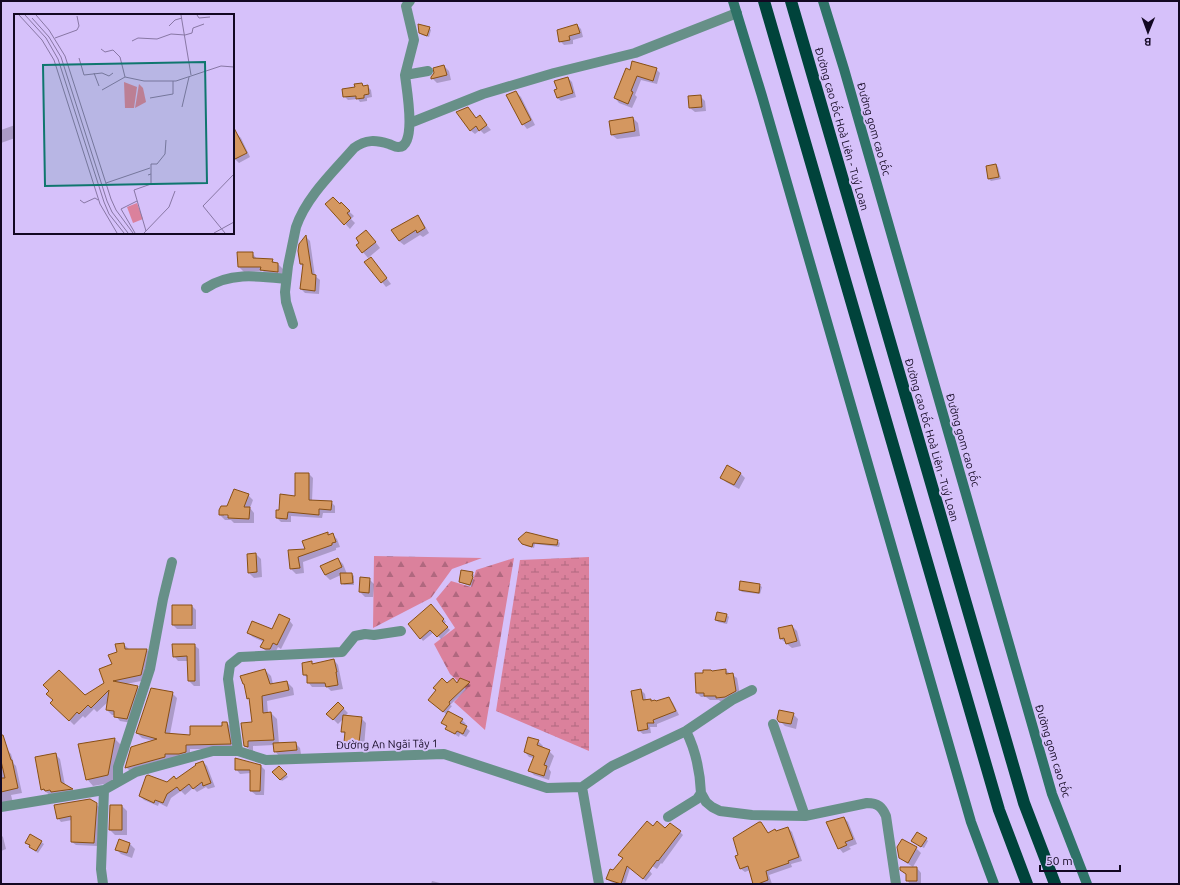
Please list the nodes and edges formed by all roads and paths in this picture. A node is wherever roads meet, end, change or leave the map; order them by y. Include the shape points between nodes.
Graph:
1 (410, 1) edge
2 (733, 1) edge
3 (764, 1) edge
4 (791, 1) edge
5 (824, 1) edge
6 (737, 14) junction
7 (428, 71) dead end
8 (405, 75) junction
9 (410, 122) junction
10 (286, 279) junction
11 (206, 288) dead end
12 (293, 324) dead end
13 (172, 562) dead end
14 (402, 631) dead end
15 (752, 690) dead end
16 (773, 724) dead end
17 (686, 731) junction
18 (238, 751) junction
19 (118, 782) junction
20 (582, 787) junction
21 (104, 790) junction
22 (701, 793) junction
23 (1, 808) edge
24 (805, 816) junction
25 (668, 817) dead end
26 (104, 884) edge
27 (599, 884) edge
28 (896, 884) edge
29 (994, 884) edge
30 (1027, 884) edge
31 (1055, 884) edge
32 (1087, 884) edge

1 - 8 street via 406,6 414,40
2 - 6 main road
3 - 30 highway via 999,810
4 - 31 highway, Đường cao tốc Hoà Liên - Tuý Loan via 1024,803
5 - 32 main road, Đường gom cao tốc via 1052,794
6 - 9 street via 636,53 482,94
6 - 29 main road via 971,822
7 - 8 street
8 - 9 street
9 - 10 street via 404,145 399,147 373,141 359,144 314,195 302,211 296,227
10 - 11 street via 230,278 217,281
10 - 12 street via 286,302
13 - 19 street via 150,669 118,767
14 - 18 street via 374,635 358,634 342,652 240,657 230,665 228,679
15 - 17 street via 732,700
16 - 24 street
17 - 20 street via 612,766
17 - 22 street via 697,759
18 - 19 street, Đường An Ngãi Tây 1 via 205,754 136,772
18 - 20 street, Đường An Ngãi Tây 1 via 266,760 444,754 546,788
19 - 21 street, Đường An Ngãi Tây 1
20 - 27 street
21 - 23 street, Đường An Ngãi Tây 1
21 - 26 street via 101,869
22 - 24 street via 706,802 720,811 752,815
22 - 25 street
24 - 28 street via 867,803 879,805 886,816

